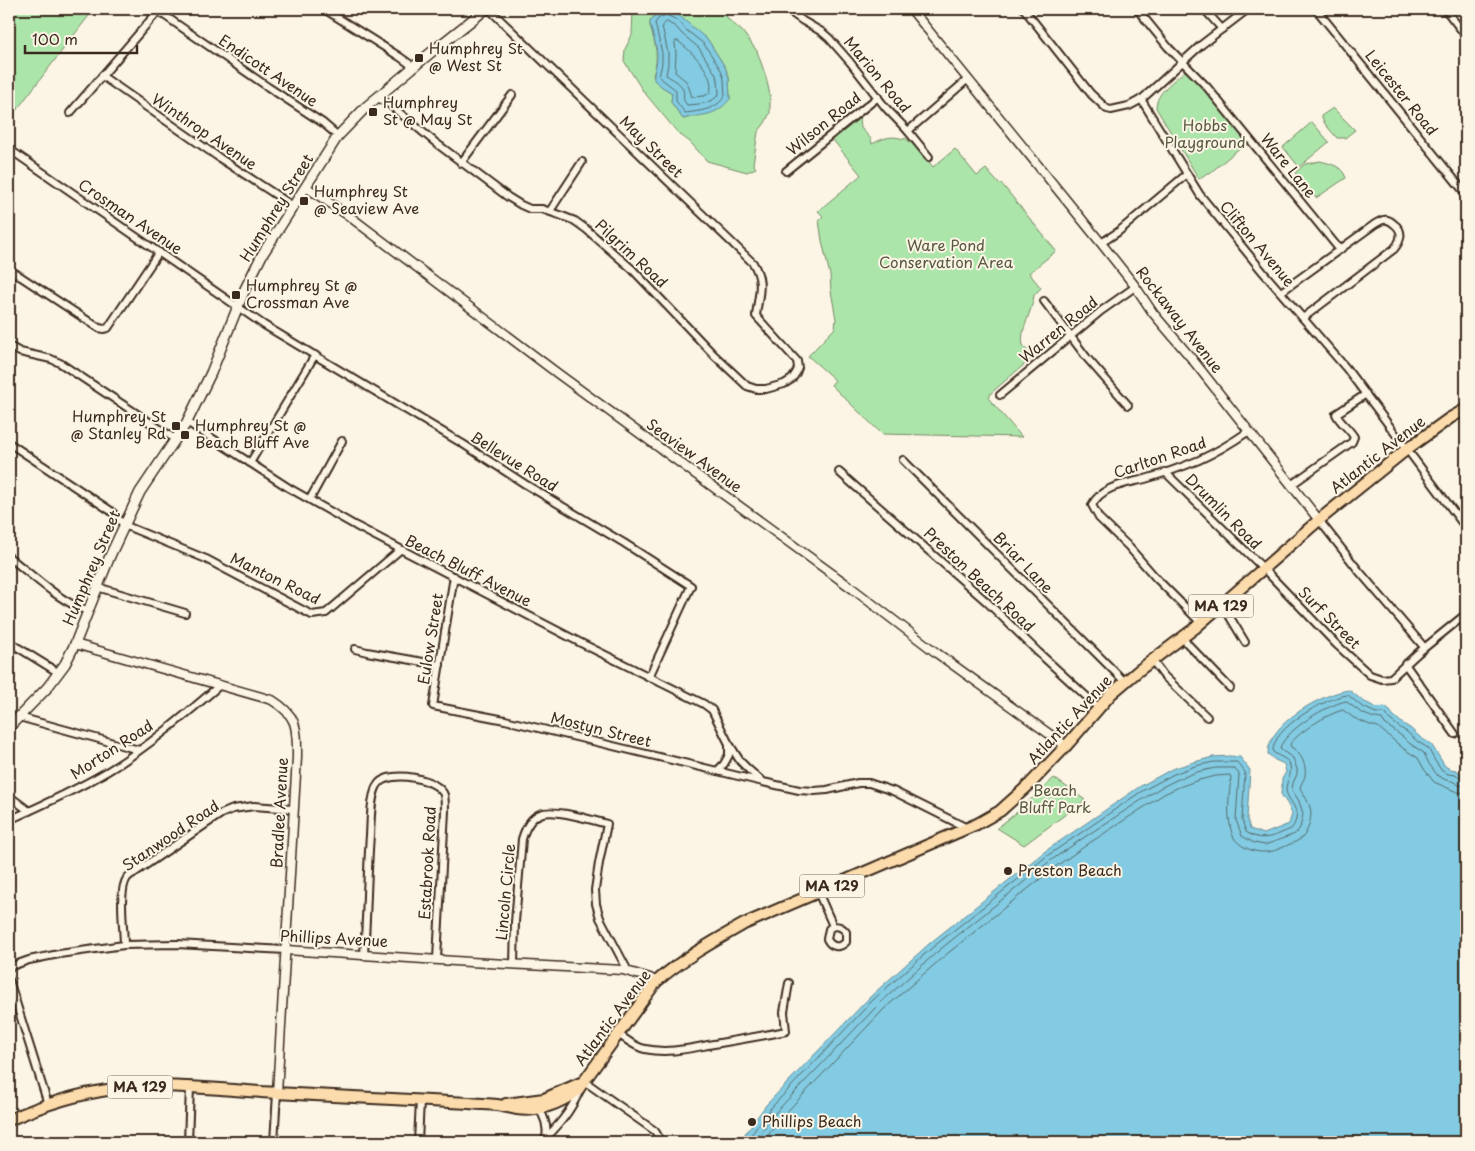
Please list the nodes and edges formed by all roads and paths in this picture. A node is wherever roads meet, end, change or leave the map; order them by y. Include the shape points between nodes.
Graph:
1 (324, 9) edge
2 (487, 9) edge
3 (786, 9) edge
4 (911, 9) edge
5 (1024, 9) edge
6 (1137, 9) edge
7 (1204, 9) edge
8 (1248, 9) edge
9 (1316, 9) edge
10 (1445, 9) edge
11 (159, 10) edge
12 (1222, 29) junction
13 (1466, 36) edge
14 (1182, 62) junction
15 (414, 68) junction
16 (102, 76) junction
17 (968, 79) junction
18 (512, 95) dead end
19 (878, 97) junction
20 (378, 98) junction
21 (1141, 99) junction
22 (70, 114) dead end
23 (908, 131) junction
24 (338, 136) junction
25 (9, 149) edge
26 (929, 157) dead end
27 (582, 162) dead end
28 (461, 163) junction
29 (786, 171) dead end
30 (1187, 174) junction
31 (306, 187) junction
32 (1466, 194) edge
33 (293, 206) junction
34 (550, 211) junction
35 (1101, 243) junction
36 (1340, 250) junction
37 (159, 252) junction
38 (9, 269) edge
39 (1135, 287) junction
40 (1281, 292) junction
41 (1044, 302) dead end
42 (238, 307) junction
43 (1303, 318) junction
44 (758, 319) joint
45 (1070, 337) junction
46 (9, 346) edge
47 (315, 355) junction
48 (1000, 394) dead end
49 (1366, 394) junction
50 (1128, 405) dead end
51 (1466, 409) edge
52 (187, 422) junction
53 (1250, 431) junction
54 (175, 439) junction
55 (342, 441) dead end
56 (9, 443) edge
57 (1407, 448) junction
58 (903, 460) dead end
59 (250, 463) junction
60 (839, 472) dead end
61 (1165, 472) junction
62 (1291, 486) junction
63 (310, 500) junction
64 (1319, 520) junction
65 (124, 525) junction
66 (1466, 528) edge
67 (400, 550) junction
68 (9, 557) edge
69 (1264, 569) junction
70 (454, 576) junction
71 (98, 587) junction
72 (1222, 604) junction
73 (88, 611) junction
74 (185, 612) dead end
75 (1466, 614) edge
76 (1201, 623) junction
77 (1182, 638) junction
78 (9, 642) edge
79 (1245, 642) dead end
80 (75, 644) junction
81 (1424, 648) junction
82 (355, 649) dead end
83 (1152, 660) junction
84 (1405, 664) junction
85 (440, 665) junction
86 (60, 673) junction
87 (649, 677) junction
88 (1125, 682) junction
89 (220, 685) junction
90 (1230, 688) dead end
91 (433, 706) joint
92 (1098, 708) junction
93 (19, 717) junction
94 (1207, 717) dead end
95 (9, 727) edge
96 (1455, 734) dead end
97 (729, 744) junction
98 (1066, 746) junction
99 (139, 750) junction
100 (717, 771) junction
101 (763, 782) junction
102 (9, 796) edge
103 (293, 809) junction
104 (29, 811) junction
105 (9, 820) edge
106 (967, 828) junction
107 (818, 892) junction
108 (833, 926) dead end
109 (124, 945) junction
110 (286, 950) junction
111 (364, 954) junction
112 (437, 959) junction
113 (514, 964) junction
114 (9, 967) edge
115 (628, 971) junction
116 (9, 980) edge
117 (656, 982) junction
118 (789, 983) dead end
119 (618, 1034) junction
120 (584, 1081) junction
121 (190, 1087) junction
122 (277, 1093) junction
123 (420, 1100) junction
124 (48, 1104) junction
125 (498, 1105) junction
126 (539, 1108) junction
127 (9, 1120) edge
128 (545, 1141) edge
129 (188, 1142) edge
130 (274, 1142) edge
131 (418, 1142) edge
132 (659, 1142) edge

1 - 15 street
2 - 15 main road, Humphrey Street
2 - 44 street, May Street via 753,263 761,284 756,313
3 - 19 street, Marion Road via 829,38
4 - 17 street, Rockaway Avenue
5 - 21 street via 1091,94 1107,109 1129,106
6 - 14 street, Ware Lane
7 - 12 street
8 - 12 street
9 - 32 street, Leicester Road
10 - 13 street
11 - 16 street
11 - 24 street, Endicott Avenue
12 - 14 street
14 - 21 street
14 - 36 street, Ware Lane via 1213,94
15 - 20 main road, Humphrey Street
16 - 22 street
16 - 33 street, Winthrop Avenue
17 - 23 street, Marion Road
17 - 35 street, Rockaway Avenue
18 - 28 street
19 - 23 street, Marion Road
19 - 29 street, Wilson Road
20 - 24 main road, Humphrey Street
20 - 28 street, Pilgrim Road
21 - 30 street, Clifton Avenue
23 - 26 street
24 - 31 main road, Humphrey Street
25 - 37 street, Crosman Avenue
27 - 34 street
28 - 34 street, Pilgrim Road via 521,205
30 - 35 street
30 - 40 street, Clifton Avenue via 1226,228
31 - 33 main road, Humphrey Street
31 - 98 street, Seaview Avenue
33 - 42 main road, Humphrey Street via 262,255
34 - 44 street, Pilgrim Road via 575,221 632,268 747,386 766,389 792,379 798,368 797,361
35 - 39 street, Rockaway Avenue
36 - 40 street
36 - 43 street via 1383,220 1393,223 1401,233 1394,249
37 - 38 street via 108,328 104,329
37 - 42 street, Crosman Avenue
39 - 45 street, Warren Road
39 - 53 street, Rockaway Avenue
40 - 43 street, Clifton Avenue
41 - 45 street
42 - 47 street, Bellevue Road
42 - 52 main road, Humphrey Street
43 - 49 street, Clifton Avenue
45 - 48 street, Warren Road
45 - 50 street
46 - 54 street via 60,362
47 - 59 street
47 - 87 street, Bellevue Road via 691,586
49 - 57 street, Clifton Avenue
49 - 62 street via 1336,414 1352,433 1352,442
51 - 57 main road, Atlantic Avenue / MA 129
52 - 54 main road, Humphrey Street
52 - 59 street, Beach Bluff Avenue
53 - 61 street, Carlton Road via 1199,460
53 - 62 street, Rockaway Avenue
54 - 65 main road, Humphrey Street via 140,492
55 - 63 street
56 - 65 street via 111,511
57 - 64 main road, Atlantic Avenue / MA 129
57 - 66 street, Clifton Avenue
58 - 88 street, Briar Lane
59 - 63 street, Beach Bluff Avenue
60 - 92 street, Preston Beach Road via 987,602
61 - 69 street, Drumlin Road
61 - 76 street, Carlton Road via 1117,485 1096,497 1092,505 1099,518
62 - 64 street, Rockaway Avenue
63 - 67 street, Beach Bluff Avenue
64 - 69 main road, Atlantic Avenue / MA 129
64 - 81 street, Rockaway Avenue
65 - 67 street, Manton Road via 206,559 312,615 326,614
65 - 71 main road, Humphrey Street
67 - 70 street, Beach Bluff Avenue
68 - 73 street via 59,596
69 - 72 main road, Atlantic Avenue / MA 129
69 - 84 street, Surf Street via 1370,675 1380,679 1391,678
70 - 85 street, Eulow Street
70 - 87 street, Beach Bluff Avenue
71 - 73 main road, Humphrey Street
71 - 74 street
72 - 76 main road, Atlantic Avenue / MA 129
72 - 79 street
73 - 80 main road, Humphrey Street
75 - 81 street
76 - 77 main road, Atlantic Avenue / MA 129
77 - 83 main road, Atlantic Avenue / MA 129
77 - 90 street
78 - 86 street
80 - 86 main road, Humphrey Street
80 - 89 street, Bradlee Avenue
81 - 84 street
82 - 85 street
83 - 88 main road, Atlantic Avenue / MA 129
83 - 94 street
84 - 96 street
85 - 91 street, Eulow Street
86 - 93 main road, Humphrey Street
87 - 97 street, Beach Bluff Avenue via 712,710
88 - 92 main road, Atlantic Avenue / MA 129
89 - 99 street, Morton Road
89 - 103 street, Bradlee Avenue via 272,700 291,715 297,732
91 - 100 street, Mostyn Street
92 - 98 main road, Atlantic Avenue / MA 129
93 - 95 main road, Humphrey Street
93 - 99 street
97 - 100 street via 729,755
97 - 101 street, Beach Bluff Avenue via 740,761
98 - 106 main road, Atlantic Avenue / MA 129 via 1007,806
99 - 104 street, Morton Road via 109,771
100 - 101 street, Mostyn Street
101 - 106 street, Beach Bluff Avenue via 814,791 869,783 893,791
102 - 104 street
103 - 109 street, Stanwood Road via 254,806 233,809 127,878 123,895
103 - 110 street, Bradlee Avenue
104 - 105 street, Morton Road
106 - 107 main road, Atlantic Avenue / MA 129
107 - 108 street
107 - 117 main road, Atlantic Avenue / MA 129 via 744,924
109 - 110 street, Phillips Avenue via 177,944
109 - 114 street, Phillips Avenue via 44,957
110 - 111 street, Phillips Avenue
110 - 122 street, Bradlee Avenue
111 - 112 street, Phillips Avenue
111 - 112 street, Estabrook Road via 375,789 387,778 411,777 435,785 444,794
112 - 113 street, Phillips Avenue
113 - 115 street, Phillips Avenue
113 - 115 street, Lincoln Circle via 522,839 530,822 540,814 554,811 607,824 595,890 596,904
115 - 117 street, Phillips Avenue
116 - 124 street
117 - 119 main road, Atlantic Avenue / MA 129
118 - 119 street via 784,1012 786,1031 671,1051 643,1049
119 - 120 main road, Atlantic Avenue / MA 129
120 - 125 main road, Atlantic Avenue / MA 129 via 544,1099
120 - 126 main road, Atlantic Avenue / MA 129 via 566,1099
120 - 128 street via 575,1102
120 - 132 street via 655,1131
121 - 122 main road, Atlantic Avenue / MA 129
121 - 124 main road, Atlantic Avenue / MA 129 via 115,1089
121 - 129 street
122 - 123 main road, Atlantic Avenue / MA 129
122 - 130 street, Bradlee Avenue
123 - 125 main road, Atlantic Avenue / MA 129
123 - 131 street
124 - 127 main road, Atlantic Avenue / MA 129
125 - 126 main road, Atlantic Avenue / MA 129 via 517,1109
126 - 128 street via 546,1122

